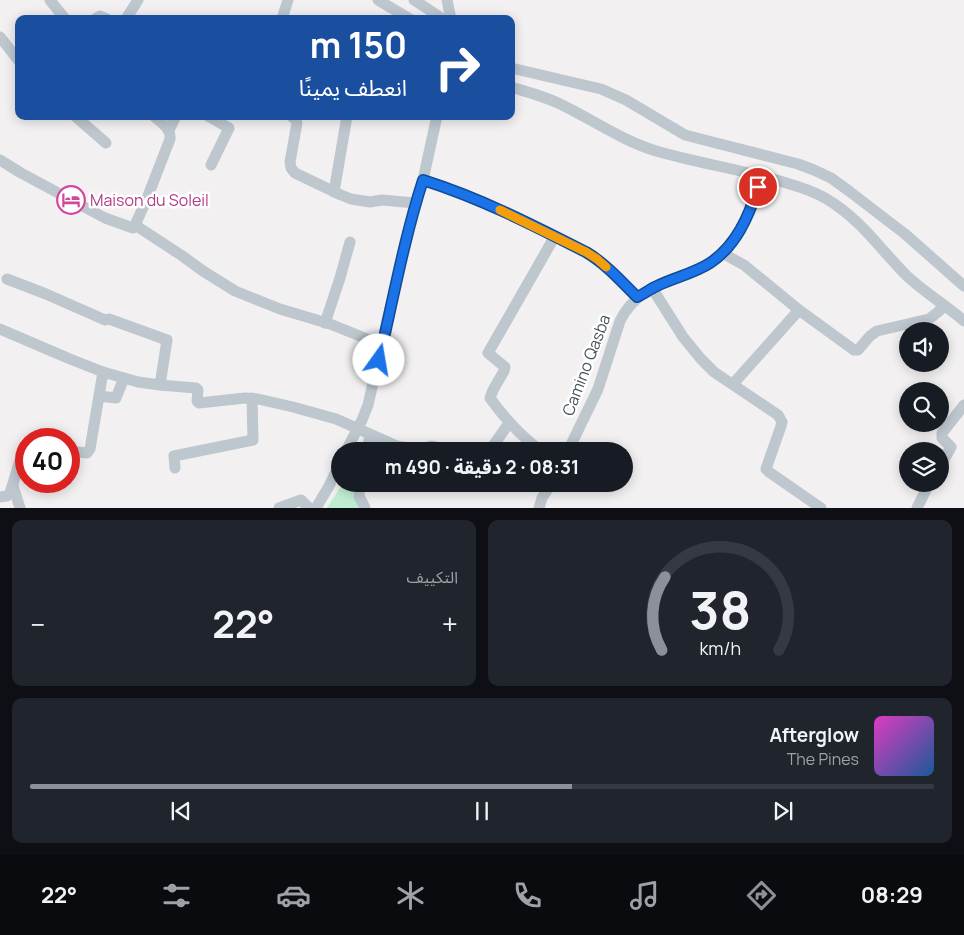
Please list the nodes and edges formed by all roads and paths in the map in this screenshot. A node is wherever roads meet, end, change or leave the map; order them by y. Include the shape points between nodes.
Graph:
1 (50, 0) edge
2 (138, 0) edge
3 (288, 0) edge
4 (378, 0) edge
5 (414, 0) edge
6 (447, 0) edge
7 (62, 15) edge
8 (129, 15) edge
9 (283, 15) edge
10 (403, 15) edge
11 (436, 15) edge
12 (450, 15) edge
13 (0, 37) edge
14 (15, 55) edge
15 (515, 69) edge
16 (515, 88) edge
17 (80, 120) edge
18 (158, 120) edge
19 (174, 120) edge
20 (215, 120) edge
21 (296, 120) edge
22 (346, 120) edge
23 (436, 120) edge
24 (169, 130) junction
25 (106, 143) dead end
26 (0, 160) edge
27 (211, 165) dead end
28 (762, 176) junction
29 (423, 180) junction
30 (334, 192) junction
31 (416, 203) junction
32 (135, 225) junction
33 (555, 236) junction
34 (350, 242) dead end
35 (722, 253) junction
36 (7, 279) dead end
37 (964, 286) edge
38 (652, 288) junction
39 (637, 297) junction
40 (944, 306) junction
41 (799, 310) junction
42 (964, 321) edge
43 (325, 323) junction
44 (0, 329) edge
45 (382, 345) junction
46 (103, 372) junction
47 (124, 378) junction
48 (732, 384) junction
49 (160, 385) junction
50 (99, 396) junction
51 (252, 398) junction
52 (964, 405) edge
53 (509, 423) junction
54 (357, 428) junction
55 (370, 435) junction
56 (350, 442) edge
57 (369, 442) edge
58 (387, 442) edge
59 (496, 442) edge
60 (529, 442) edge
61 (572, 442) edge
62 (946, 442) edge
63 (80, 452) edge
64 (175, 468) dead end
65 (15, 479) edge
66 (331, 482) edge
67 (13, 486) junction
68 (359, 492) edge
69 (545, 492) edge
70 (925, 492) edge
71 (0, 497) edge
72 (20, 508) edge
73 (279, 508) edge
74 (309, 508) edge
75 (316, 508) edge
76 (365, 508) edge
77 (539, 508) edge
78 (821, 508) edge
79 (917, 508) edge

1 - 7 street
2 - 8 street
3 - 9 street
4 - 10 street
5 - 11 street
6 - 12 street
13 - 14 street
15 - 37 street via 601,89 685,135 798,164 831,178 905,234
16 - 28 street via 557,102 633,143
17 - 25 street
18 - 24 street
19 - 24 street
20 - 27 street via 229,128
21 - 30 street via 291,168
22 - 30 street
23 - 29 street
24 - 32 street via 168,147
26 - 32 street via 104,218 133,228
28 - 35 street, Camino Qasba via 746,221
28 - 40 street via 801,187 839,206 860,224 906,275
29 - 31 street
29 - 33 street via 500,209
30 - 31 street via 365,201
31 - 45 street
32 - 43 street via 235,291
33 - 39 street via 597,259
33 - 53 street via 488,353 505,367 490,396
34 - 43 street
35 - 38 street, Camino Qasba via 710,264
35 - 41 street via 744,265
36 - 49 street via 105,320 167,340
38 - 39 street, Camino Qasba
38 - 48 street via 692,349 714,372
39 - 61 street, Camino Qasba via 624,311 598,389
40 - 41 street via 929,319 877,331 855,351
40 - 42 street
41 - 48 street
43 - 45 street
44 - 46 street
45 - 54 street via 368,405
46 - 47 street
46 - 50 street
47 - 49 street
47 - 50 street via 116,398
48 - 78 street via 781,418 767,470
49 - 51 street via 196,388 199,403
50 - 63 street via 89,451
51 - 54 street via 336,419
51 - 64 street via 253,440 174,456
52 - 62 street via 942,433
53 - 59 street
53 - 60 street
54 - 55 street
54 - 56 street
55 - 57 street
55 - 58 street
65 - 67 street
66 - 75 street
67 - 71 street via 8,496
67 - 72 street
68 - 76 street
69 - 77 street
70 - 79 street
73 - 74 street via 301,500

